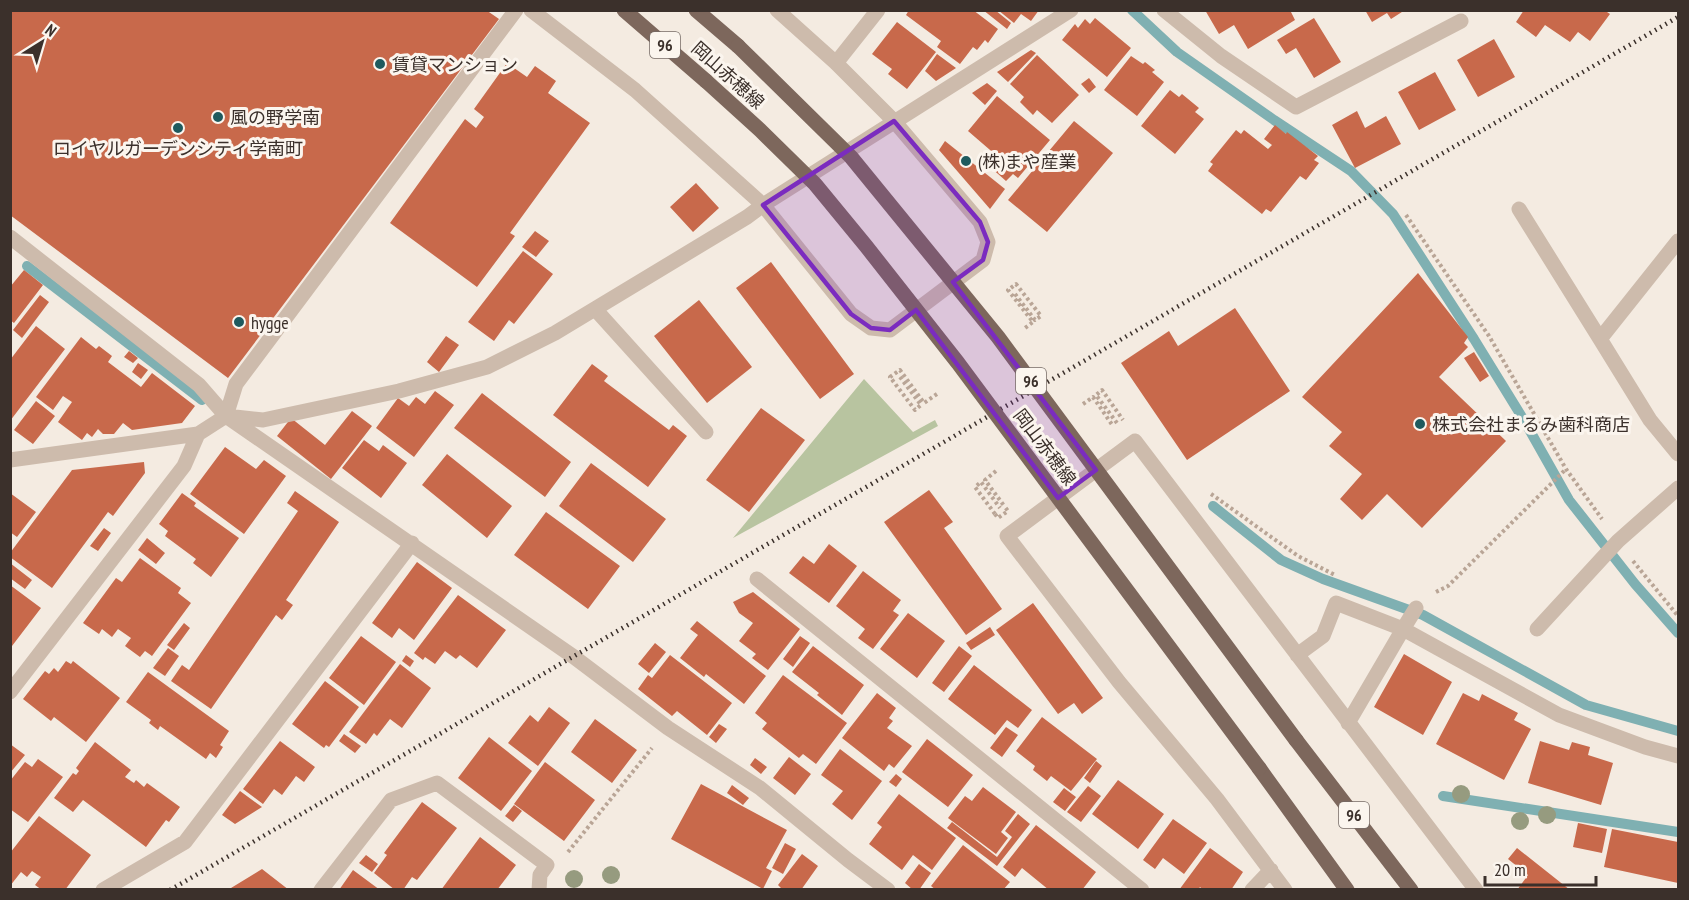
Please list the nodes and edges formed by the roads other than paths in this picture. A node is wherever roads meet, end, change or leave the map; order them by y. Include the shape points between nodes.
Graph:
1 (516, 10) edge
2 (531, 10) edge
3 (624, 10) edge
4 (696, 10) edge
5 (777, 10) edge
6 (878, 10) edge
7 (1071, 10) edge
8 (1164, 10) edge
9 (1461, 21) dead end
10 (836, 63) junction
11 (894, 121) junction
12 (763, 205) junction
13 (1519, 209) dead end
14 (10, 237) edge
15 (1678, 241) edge
16 (595, 309) junction
17 (1600, 339) junction
18 (226, 416) junction
19 (706, 432) dead end
20 (198, 434) junction
21 (1678, 454) edge
22 (10, 459) edge
23 (1678, 488) edge
24 (412, 543) junction
25 (757, 579) dead end
26 (1414, 612) road end
27 (1403, 629) junction
28 (1538, 629) dead end
29 (1297, 655) junction
30 (10, 692) edge
31 (1348, 723) junction
32 (1678, 756) edge
33 (1271, 870) junction
34 (103, 890) edge
35 (321, 890) edge
36 (539, 890) edge
37 (888, 890) edge
38 (1142, 890) edge
39 (1252, 890) edge
40 (1285, 890) edge
41 (1347, 890) edge
42 (1411, 890) edge
43 (1476, 890) edge

1 - 18 street via 236,384
2 - 12 street via 635,90
3 - 41 main road, 岡山赤穂線 / 96, bridge via 760,129 815,184 866,246 958,363
4 - 42 main road, 岡山赤穂線 / 96, bridge via 851,157 976,310
5 - 10 street
6 - 10 street
7 - 11 street
8 - 9 street via 1221,56 1296,107
10 - 11 street
11 - 12 street
11 - 12 street via 980,222 988,242 983,260 890,330 871,328 851,314
12 - 16 street
13 - 17 street
14 - 18 street via 199,385
15 - 17 street
16 - 18 street via 487,367 399,391 263,420
16 - 19 street
17 - 21 street via 1650,420
18 - 20 street
18 - 24 street
20 - 22 street
20 - 30 street via 183,466
23 - 28 street via 1610,550
24 - 34 street via 185,842
24 - 37 street via 668,728 760,788
25 - 38 street
26 - 27 street
27 - 29 street via 1336,603 1323,636
27 - 31 street
27 - 32 street via 1559,715
29 - 31 street
29 - 33 street via 1135,441 1007,536
31 - 43 street
33 - 39 street
33 - 40 street
35 - 36 street via 391,800 437,783 547,865 540,875

